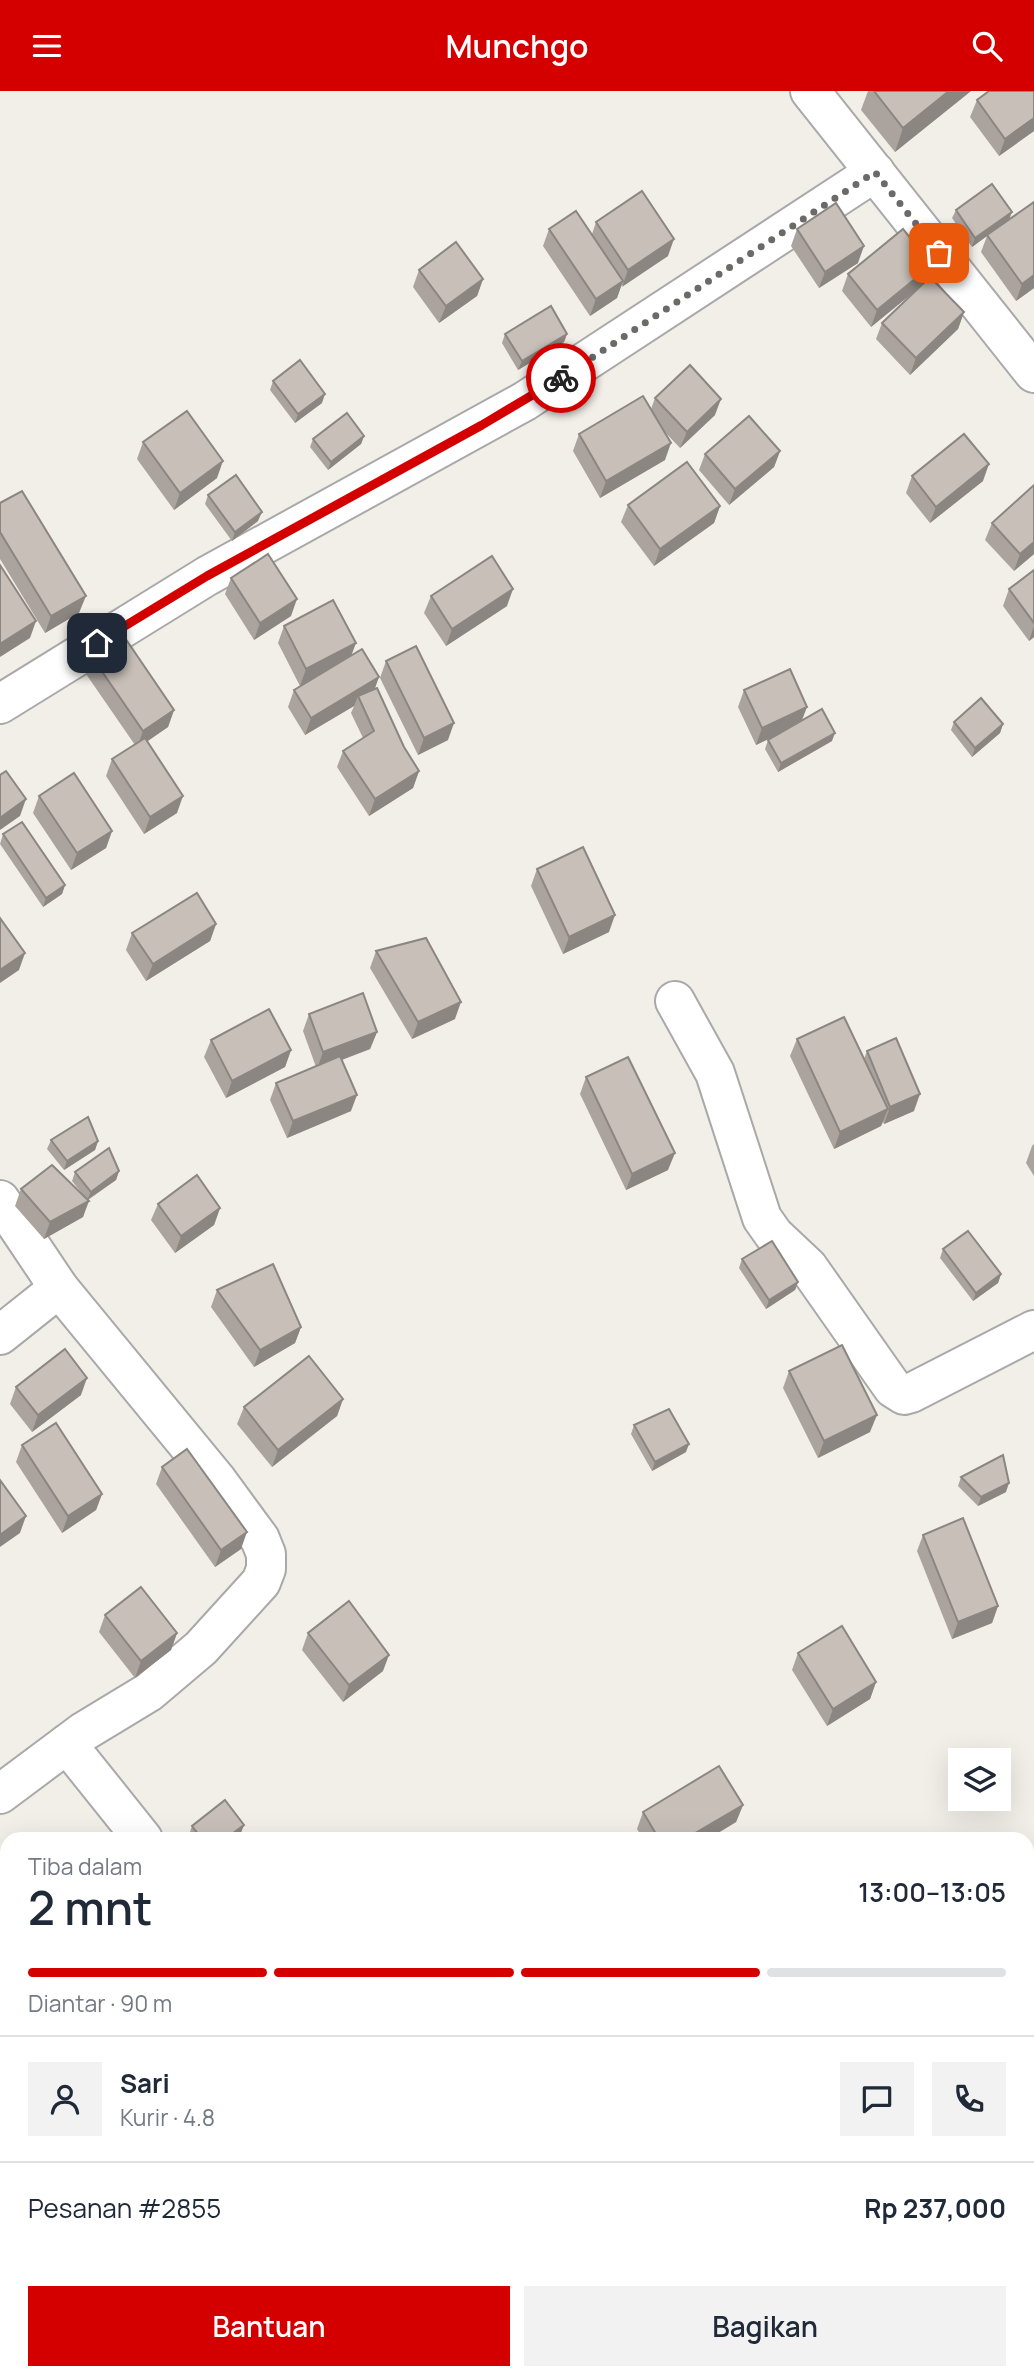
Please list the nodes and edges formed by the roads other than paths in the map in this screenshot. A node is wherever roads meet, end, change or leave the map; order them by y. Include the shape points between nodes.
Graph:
1 (810, 91) edge
2 (875, 172) junction
3 (1034, 373) edge
4 (0, 704) edge
5 (675, 1002) dead end
6 (0, 1200) edge
7 (60, 1288) junction
8 (1034, 1330) edge
9 (0, 1335) edge
10 (67, 1744) junction
11 (0, 1794) edge
12 (137, 1832) edge

1 - 2 street
2 - 3 street
2 - 4 street via 525,401 207,576
5 - 8 street via 715,1073 762,1218 808,1267 893,1388 904,1395 911,1393
6 - 7 street
7 - 9 street
7 - 10 street via 216,1479 267,1554 261,1582 201,1649 149,1692
10 - 11 street
10 - 12 street

